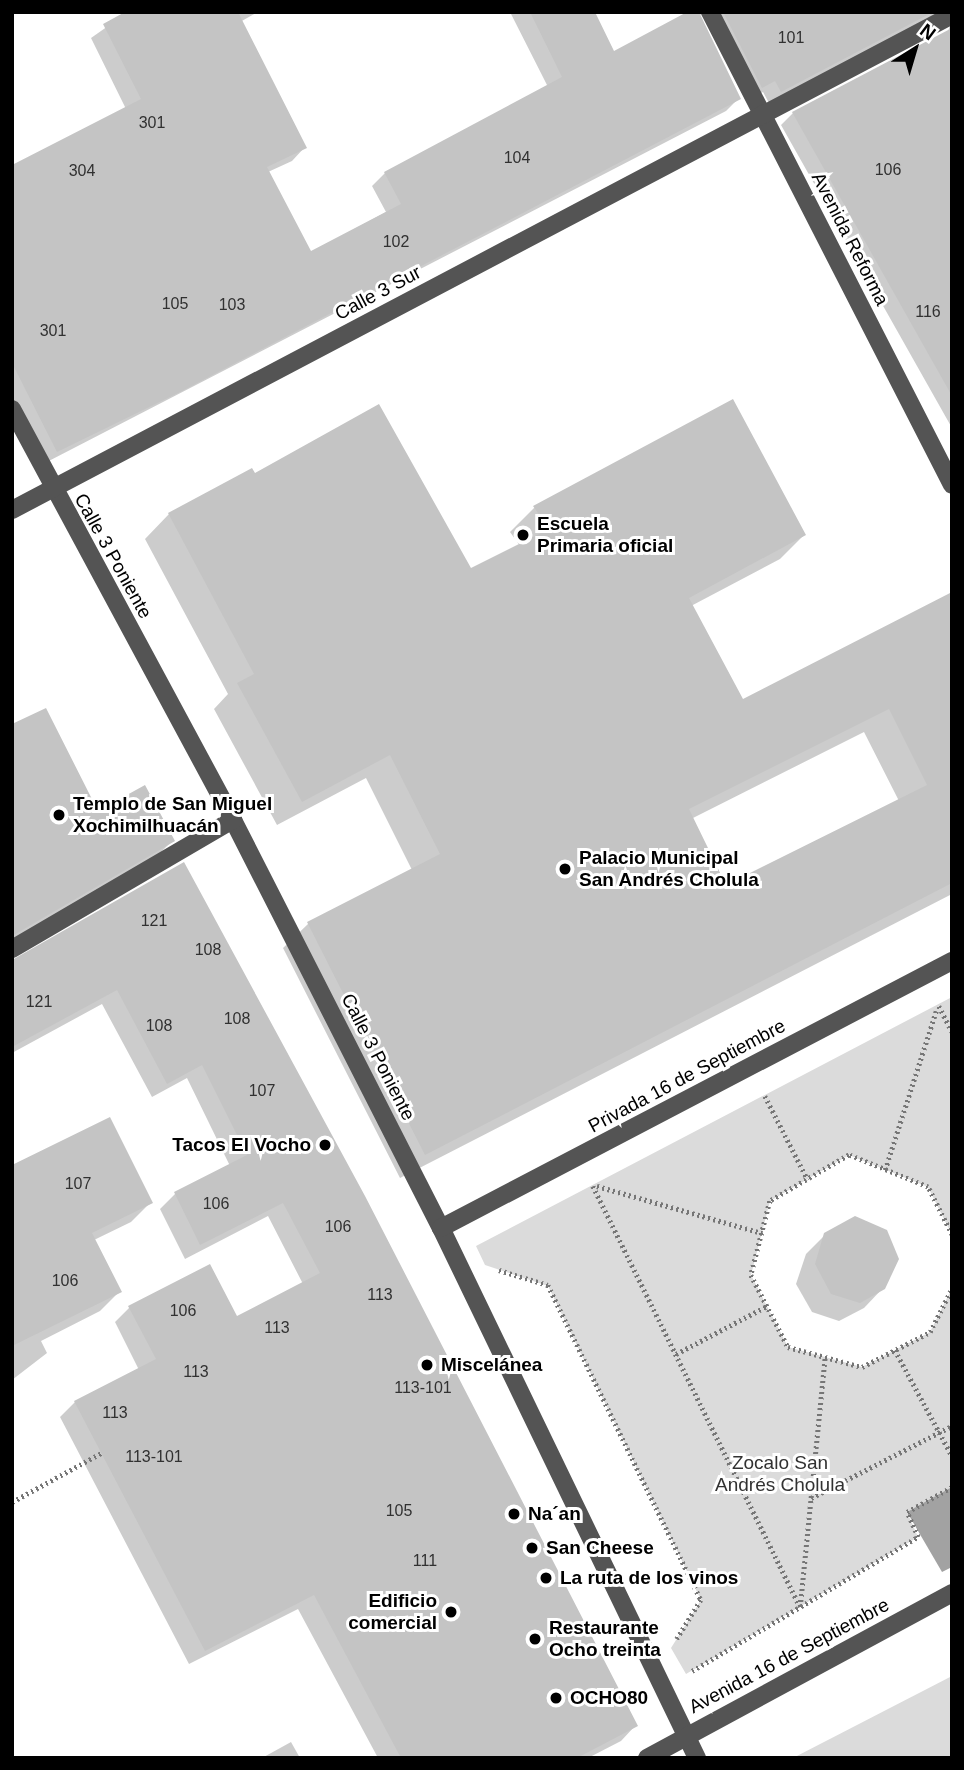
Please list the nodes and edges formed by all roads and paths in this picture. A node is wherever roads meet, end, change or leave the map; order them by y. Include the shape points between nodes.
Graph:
1 (710, 12) edge
2 (952, 15) edge
3 (763, 115) junction
4 (12, 409) edge
5 (952, 485) edge
6 (52, 489) junction
7 (12, 510) edge
8 (233, 820) junction
9 (12, 949) edge
10 (952, 961) edge
11 (945, 1001) dead end
12 (938, 1004) junction
13 (925, 1011) dead end
14 (952, 1032) edge
15 (777, 1088) dead end
16 (765, 1095) junction
17 (752, 1101) dead end
18 (885, 1170) junction
19 (605, 1178) dead end
20 (808, 1180) junction
21 (593, 1185) junction
22 (581, 1191) dead end
23 (949, 1224) edge
24 (441, 1228) junction
25 (762, 1233) junction
26 (952, 1235) edge
27 (485, 1265) dead end
28 (952, 1288) edge
29 (950, 1296) edge
30 (767, 1306) junction
31 (895, 1350) junction
32 (676, 1354) junction
33 (825, 1357) junction
34 (952, 1426) edge
35 (939, 1432) junction
36 (102, 1453) dead end
37 (952, 1456) edge
38 (952, 1487) edge
39 (811, 1498) junction
40 (12, 1502) edge
41 (952, 1593) edge
42 (800, 1608) junction
43 (671, 1648) dead end
44 (681, 1665) dead end
45 (685, 1735) junction
46 (647, 1758) edge
47 (697, 1758) edge

1 - 3 street, Avenida Reforma
2 - 3 street, Calle 3 Sur
3 - 5 street, Avenida Reforma
3 - 6 street, Calle 3 Sur
4 - 6 street, Calle 3 Poniente
6 - 7 street, Calle 3 Sur
6 - 8 street, Calle 3 Poniente
8 - 9 street
8 - 24 street, Calle 3 Poniente
10 - 24 street, Privada 16 de Septiembre
11 - 12 path
12 - 13 path
12 - 14 path
12 - 18 path
15 - 16 path
16 - 17 path
16 - 20 path
18 - 20 path via 849,1155
18 - 23 path via 929,1187
19 - 21 path
20 - 25 path via 770,1201
21 - 22 path
21 - 25 path
21 - 32 path
23 - 26 path
24 - 45 street, Calle 3 Poniente
25 - 30 path via 751,1275
27 - 43 path via 548,1285 701,1600
28 - 29 path
29 - 31 path via 930,1332
30 - 32 path
30 - 33 path via 788,1347
31 - 33 path via 862,1367
31 - 35 path
32 - 42 path
33 - 39 path
34 - 35 path
35 - 37 path
35 - 39 path
36 - 40 path
38 - 42 path via 907,1512 918,1537
39 - 42 path
41 - 45 street, Avenida 16 de Septiembre
42 - 44 path via 686,1674
45 - 46 street, Avenida 16 de Septiembre
45 - 47 street, Calle 3 Poniente

